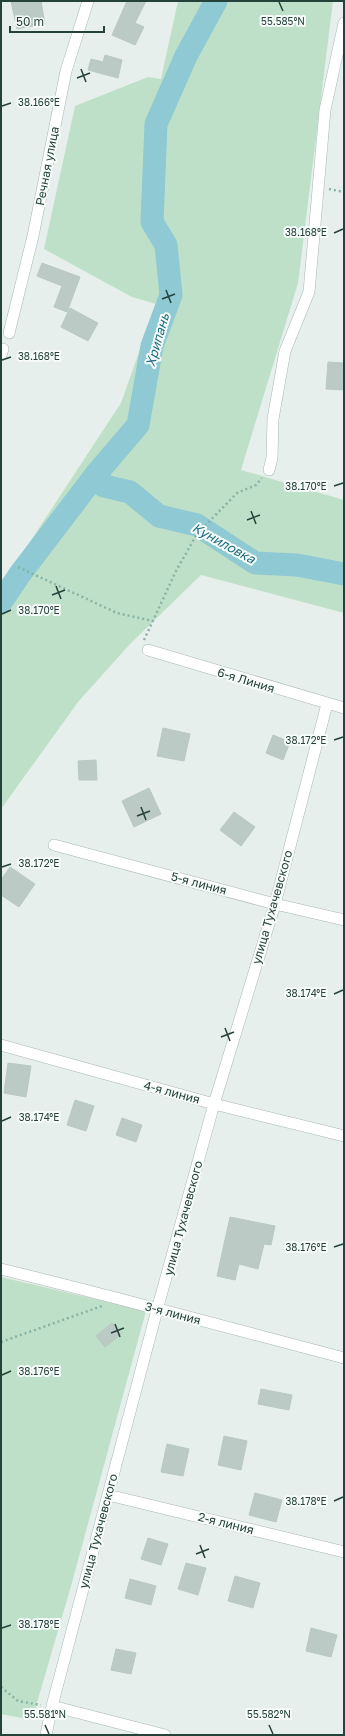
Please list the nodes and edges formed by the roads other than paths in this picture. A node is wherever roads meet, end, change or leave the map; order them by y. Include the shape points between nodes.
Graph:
1 (88, 1) edge
2 (344, 23) edge
3 (8, 333) dead end
4 (269, 470) road end
5 (148, 650) road end
6 (327, 704) junction
7 (344, 708) edge
8 (54, 845) dead end
9 (275, 904) junction
10 (344, 920) edge
11 (1, 1045) edge
12 (214, 1104) junction
13 (344, 1136) edge
14 (1, 1270) edge
15 (157, 1310) junction
16 (344, 1358) edge
17 (108, 1494) junction
18 (344, 1552) edge
19 (52, 1706) junction
20 (46, 1735) edge
21 (165, 1735) edge

1 - 3 street, Речная улица via 66,71 33,236
2 - 4 street via 325,110 309,292 286,351 273,419 272,458
5 - 6 street, 6-я Линия
6 - 7 street, 6-я Линия
6 - 9 street, улица Тухачевского
8 - 9 street, 5-я линия
9 - 10 street, 5-я линия
9 - 12 street, улица Тухачевского
11 - 12 street, 4-я линия
12 - 13 street, 4-я линия
12 - 15 street, улица Тухачевского
14 - 15 street, 3-я линия
15 - 16 street, 3-я линия
15 - 17 street, улица Тухачевского
17 - 18 street, 2-я линия
17 - 19 street, улица Тухачевского
19 - 20 street, улица Тухачевского
19 - 21 street

